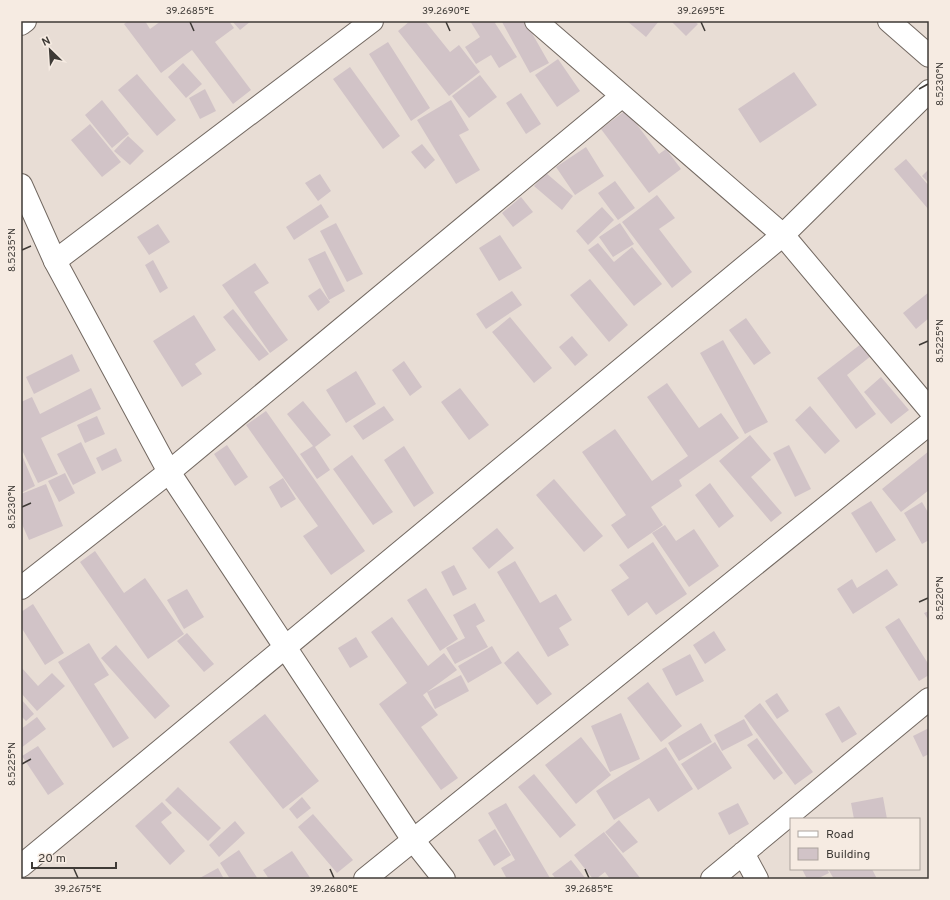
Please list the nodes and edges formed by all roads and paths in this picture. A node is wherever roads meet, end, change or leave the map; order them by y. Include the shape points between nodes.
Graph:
1 (25, 21) edge
2 (372, 21) edge
3 (536, 21) edge
4 (889, 21) edge
5 (21, 24) edge
6 (929, 56) edge
7 (929, 91) edge
8 (622, 96) junction
9 (21, 185) edge
10 (783, 235) junction
11 (55, 261) junction
12 (929, 409) edge
13 (929, 424) edge
14 (169, 472) junction
15 (21, 588) edge
16 (284, 647) junction
17 (929, 699) edge
18 (413, 840) junction
19 (743, 853) junction
20 (21, 866) edge
21 (365, 879) edge
22 (444, 879) edge
23 (712, 879) edge
24 (758, 879) edge

1 - 5 street
2 - 11 street
3 - 8 street
4 - 6 street
7 - 10 street
8 - 10 street
8 - 14 street
9 - 11 street
10 - 12 street
10 - 16 street
11 - 14 street
13 - 18 street
14 - 15 street
14 - 16 street
16 - 18 street
16 - 20 street
17 - 19 street
18 - 21 street
18 - 22 street
19 - 23 street
19 - 24 street

